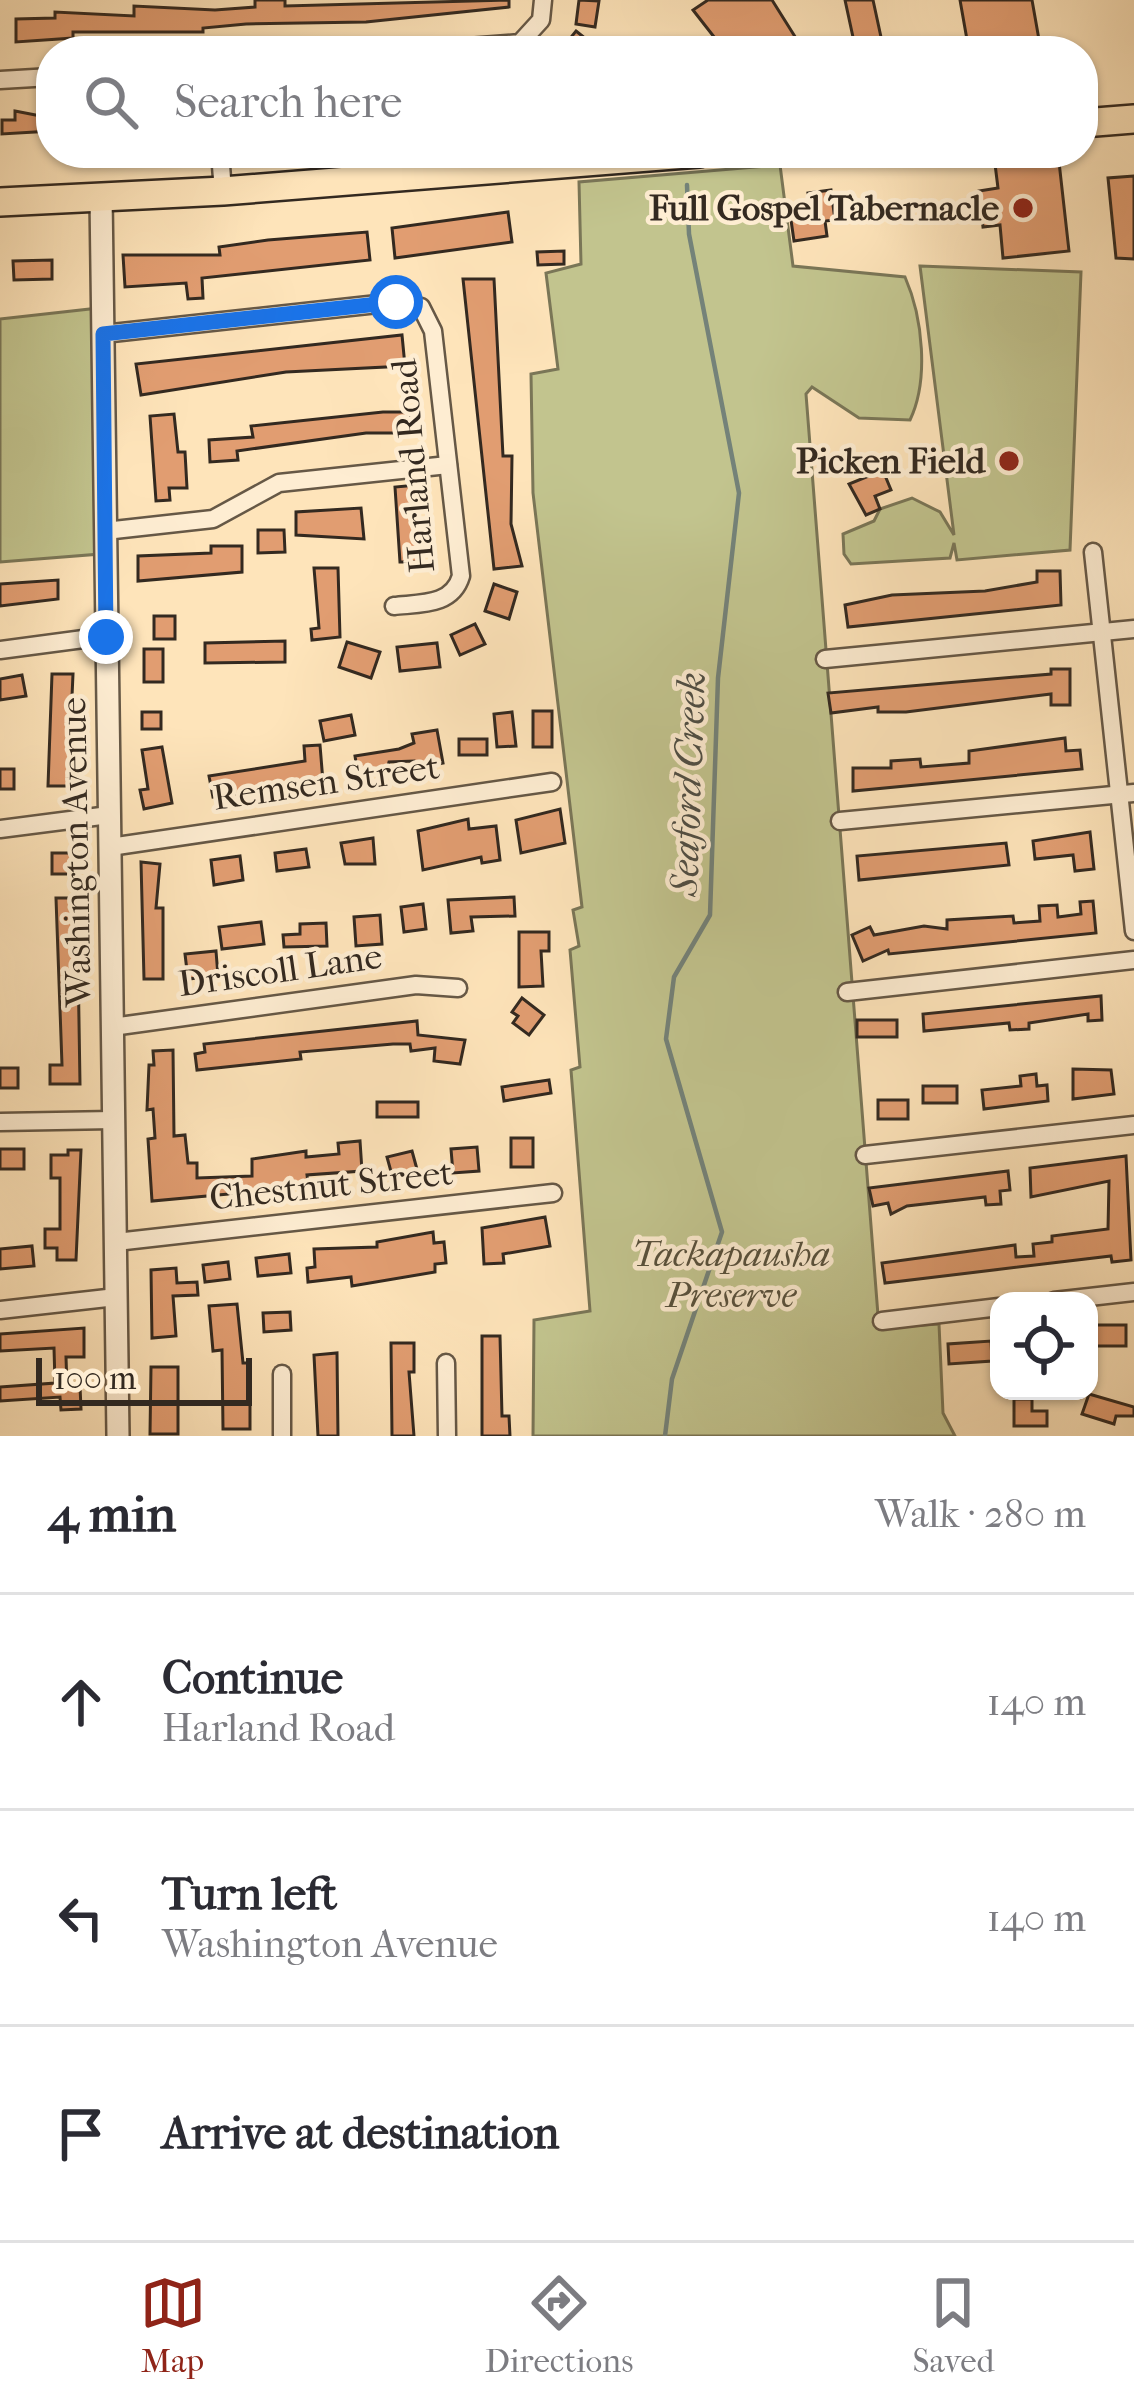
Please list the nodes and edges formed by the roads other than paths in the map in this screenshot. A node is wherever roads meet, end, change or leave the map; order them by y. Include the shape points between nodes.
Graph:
1 (543, 0) edge
2 (526, 36) edge
3 (36, 77) edge
4 (0, 80) edge
5 (1134, 119) edge
6 (1098, 122) edge
7 (221, 168) edge
8 (507, 168) edge
9 (223, 190) junction
10 (101, 196) junction
11 (0, 202) edge
12 (103, 334) junction
13 (448, 465) junction
14 (105, 531) junction
15 (1093, 552) dead end
16 (394, 606) dead end
17 (1134, 629) edge
18 (1101, 632) junction
19 (106, 637) junction
20 (0, 650) edge
21 (825, 659) dead end
22 (552, 782) dead end
23 (1126, 794) edge
24 (110, 815) junction
25 (840, 821) dead end
26 (0, 829) edge
27 (110, 847) junction
28 (1134, 931) edge
29 (1134, 960) edge
30 (458, 988) dead end
31 (847, 992) dead end
32 (112, 1027) junction
33 (113, 1120) junction
34 (0, 1122) edge
35 (1134, 1125) edge
36 (865, 1154) dead end
37 (554, 1193) dead end
38 (116, 1243) junction
39 (1134, 1292) edge
40 (1098, 1296) edge
41 (116, 1297) junction
42 (990, 1308) edge
43 (0, 1310) edge
44 (882, 1321) dead end
45 (446, 1363) dead end
46 (282, 1374) dead end
47 (118, 1436) edge
48 (282, 1436) edge
49 (447, 1436) edge

1 - 2 street via 541,20
3 - 4 street
5 - 6 main road
7 - 9 street
8 - 9 main road
9 - 10 main road
10 - 11 main road
10 - 12 street, Washington Avenue
12 - 13 street, Harland Road via 396,302 421,307 434,331
12 - 14 street, Washington Avenue
13 - 14 street via 279,483 212,518
13 - 16 street, Harland Road via 458,587 440,600
14 - 19 street, Washington Avenue
15 - 18 street
17 - 18 street
18 - 21 street
18 - 23 street
19 - 20 street
19 - 24 street, Washington Avenue
22 - 27 street, Remsen Street
23 - 25 street
23 - 28 street
24 - 26 street
24 - 27 street, Washington Avenue
27 - 32 street, Washington Avenue
29 - 31 street
30 - 32 street, Driscoll Lane via 416,985
32 - 33 street, Washington Avenue
33 - 34 street
33 - 38 street, Washington Avenue
35 - 36 street
37 - 38 street, Chestnut Street
38 - 41 street, Washington Avenue
39 - 40 street
41 - 43 street
41 - 47 street, Washington Avenue
42 - 44 street
45 - 49 street
46 - 48 street

